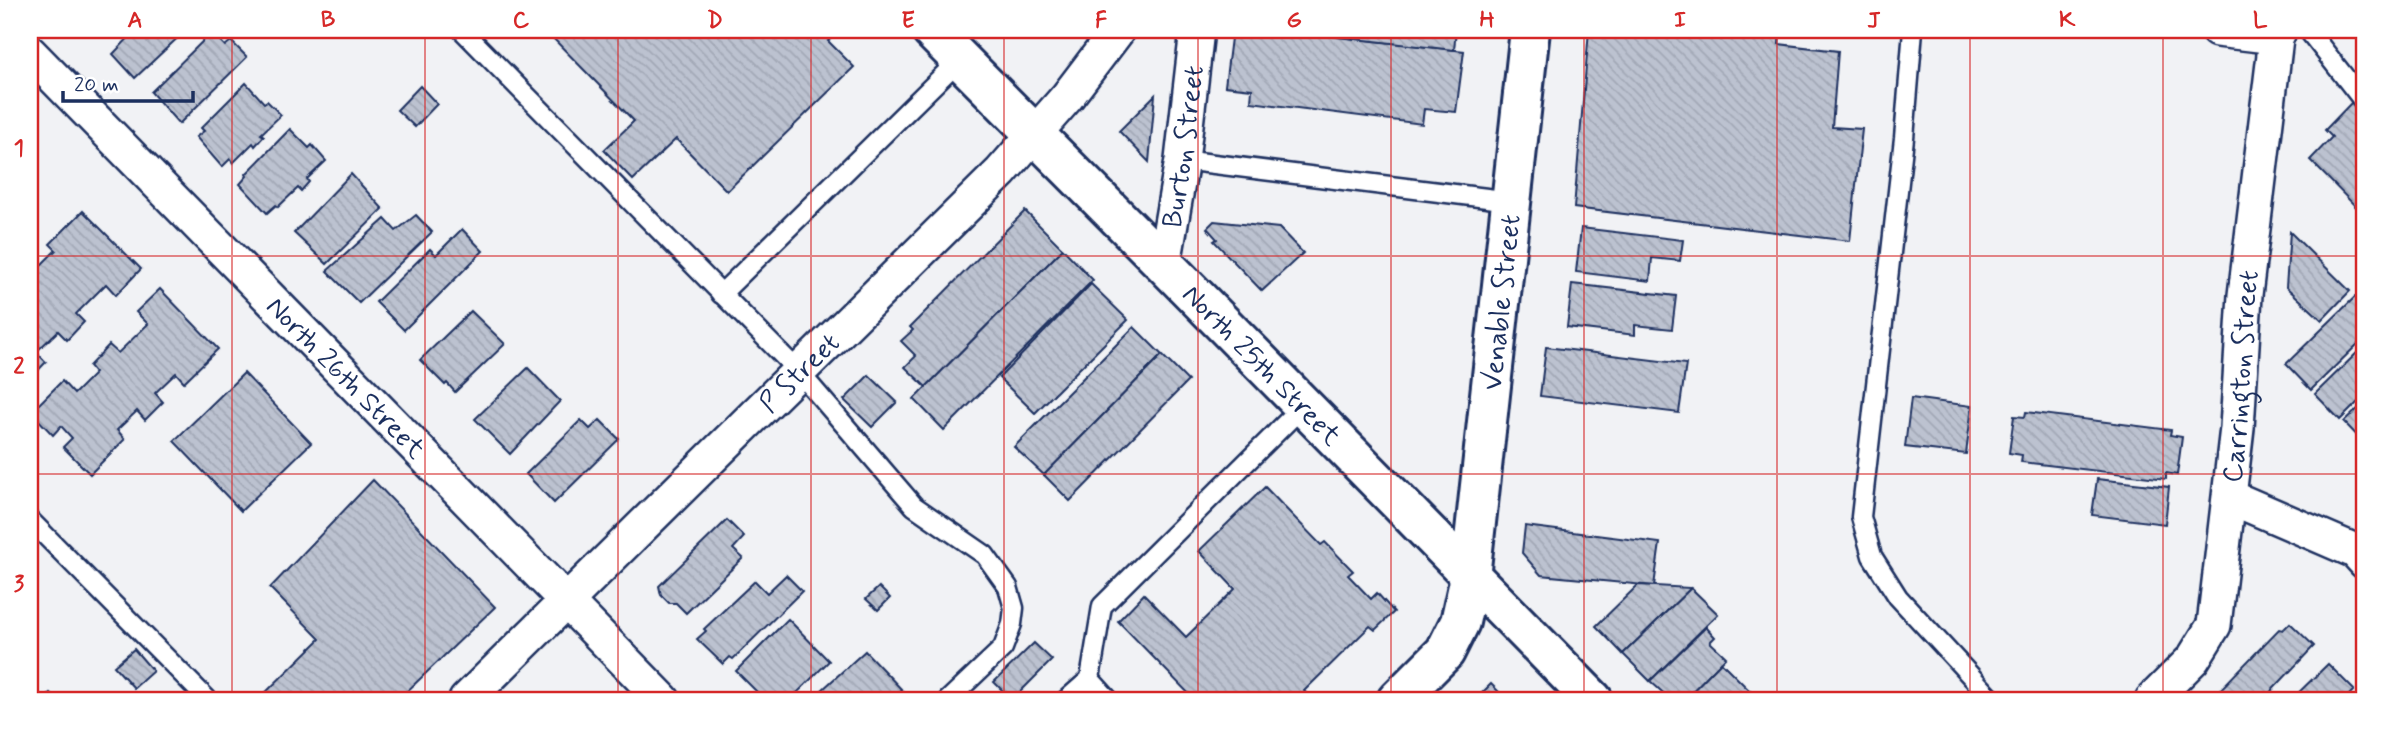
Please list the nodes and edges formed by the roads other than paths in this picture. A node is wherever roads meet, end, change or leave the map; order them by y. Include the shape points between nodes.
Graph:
1 (44, 30) edge
2 (463, 30) edge
3 (931, 30) edge
4 (1118, 30) edge
5 (1197, 30) edge
6 (1530, 30) edge
7 (1913, 30) edge
8 (2217, 30) edge
9 (2285, 31) edge
10 (30, 44) edge
11 (30, 53) edge
12 (960, 59) junction
13 (2365, 103) edge
14 (1034, 135) junction
15 (1182, 160) junction
16 (1511, 201) junction
17 (1164, 264) junction
18 (721, 294) junction
19 (799, 372) junction
20 (1303, 405) junction
21 (2230, 497) junction
22 (30, 520) edge
23 (2365, 562) edge
24 (1470, 577) junction
25 (566, 602) junction
26 (1090, 679) junction
27 (208, 700) edge
28 (466, 700) edge
29 (663, 700) edge
30 (948, 700) edge
31 (1066, 700) edge
32 (1109, 700) edge
33 (1397, 700) edge
34 (1593, 700) edge
35 (1993, 700) edge
36 (2152, 700) edge

1 - 10 street
2 - 18 lane
3 - 12 main road, North 25th Street
4 - 14 street, P Street
5 - 15 street, Burton Street
6 - 16 main road, Venable Street
7 - 35 lane via 1861,517 1872,556 1898,597
8 - 9 street
9 - 13 lane
9 - 21 street, Carrington Street via 2245,295
11 - 25 street, North 26th Street
12 - 14 main road, North 25th Street
12 - 18 lane
14 - 17 main road, North 25th Street
14 - 19 street, P Street
15 - 16 lane
15 - 17 street, Burton Street
16 - 24 main road, Venable Street
17 - 20 main road, North 25th Street
18 - 19 lane
19 - 25 street, P Street
19 - 30 lane via 914,506 985,555 1008,587 1014,608 1003,648
20 - 24 main road, North 25th Street
20 - 26 lane via 1102,606
21 - 23 street via 2355,551
21 - 36 street, Carrington Street via 2214,625 2193,659
22 - 27 lane
24 - 33 main road, Venable Street via 1460,622 1445,652
24 - 34 main road, North 25th Street
25 - 28 street, P Street
25 - 29 street, North 26th Street
26 - 31 lane
26 - 32 lane

